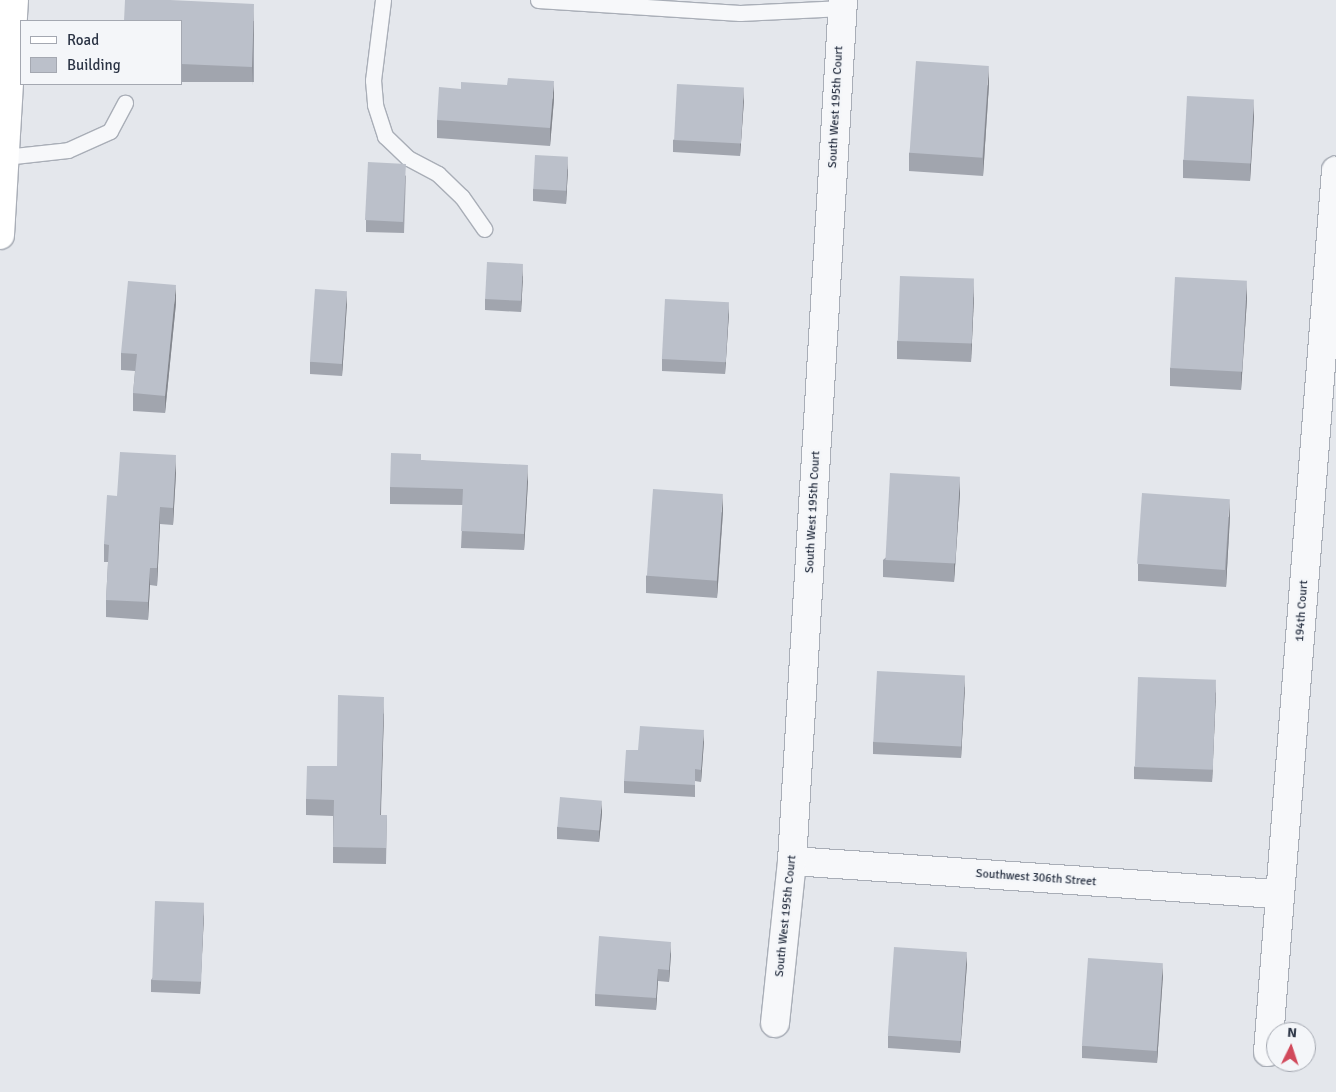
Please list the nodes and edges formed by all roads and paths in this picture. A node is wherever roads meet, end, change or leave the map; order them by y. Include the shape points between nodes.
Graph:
1 (14, 0) edge
2 (383, 0) edge
3 (538, 0) edge
4 (843, 4) edge
5 (125, 103) dead end
6 (5, 157) junction
7 (1336, 171) edge
8 (484, 229) dead end
9 (0, 235) edge
10 (792, 862) junction
11 (1280, 894) junction
12 (1270, 1022) edge
13 (775, 1023) dead end

1 - 6 street
2 - 8 lane via 374,80 375,105 384,136 408,158 438,174 462,197
3 - 4 lane via 740,13
4 - 10 street, South West 195th Court
5 - 6 lane via 110,131 68,150
6 - 9 street
7 - 11 street, 194th Court
10 - 11 street, Southwest 306th Street
10 - 13 street, South West 195th Court
11 - 12 street, 194th Court

